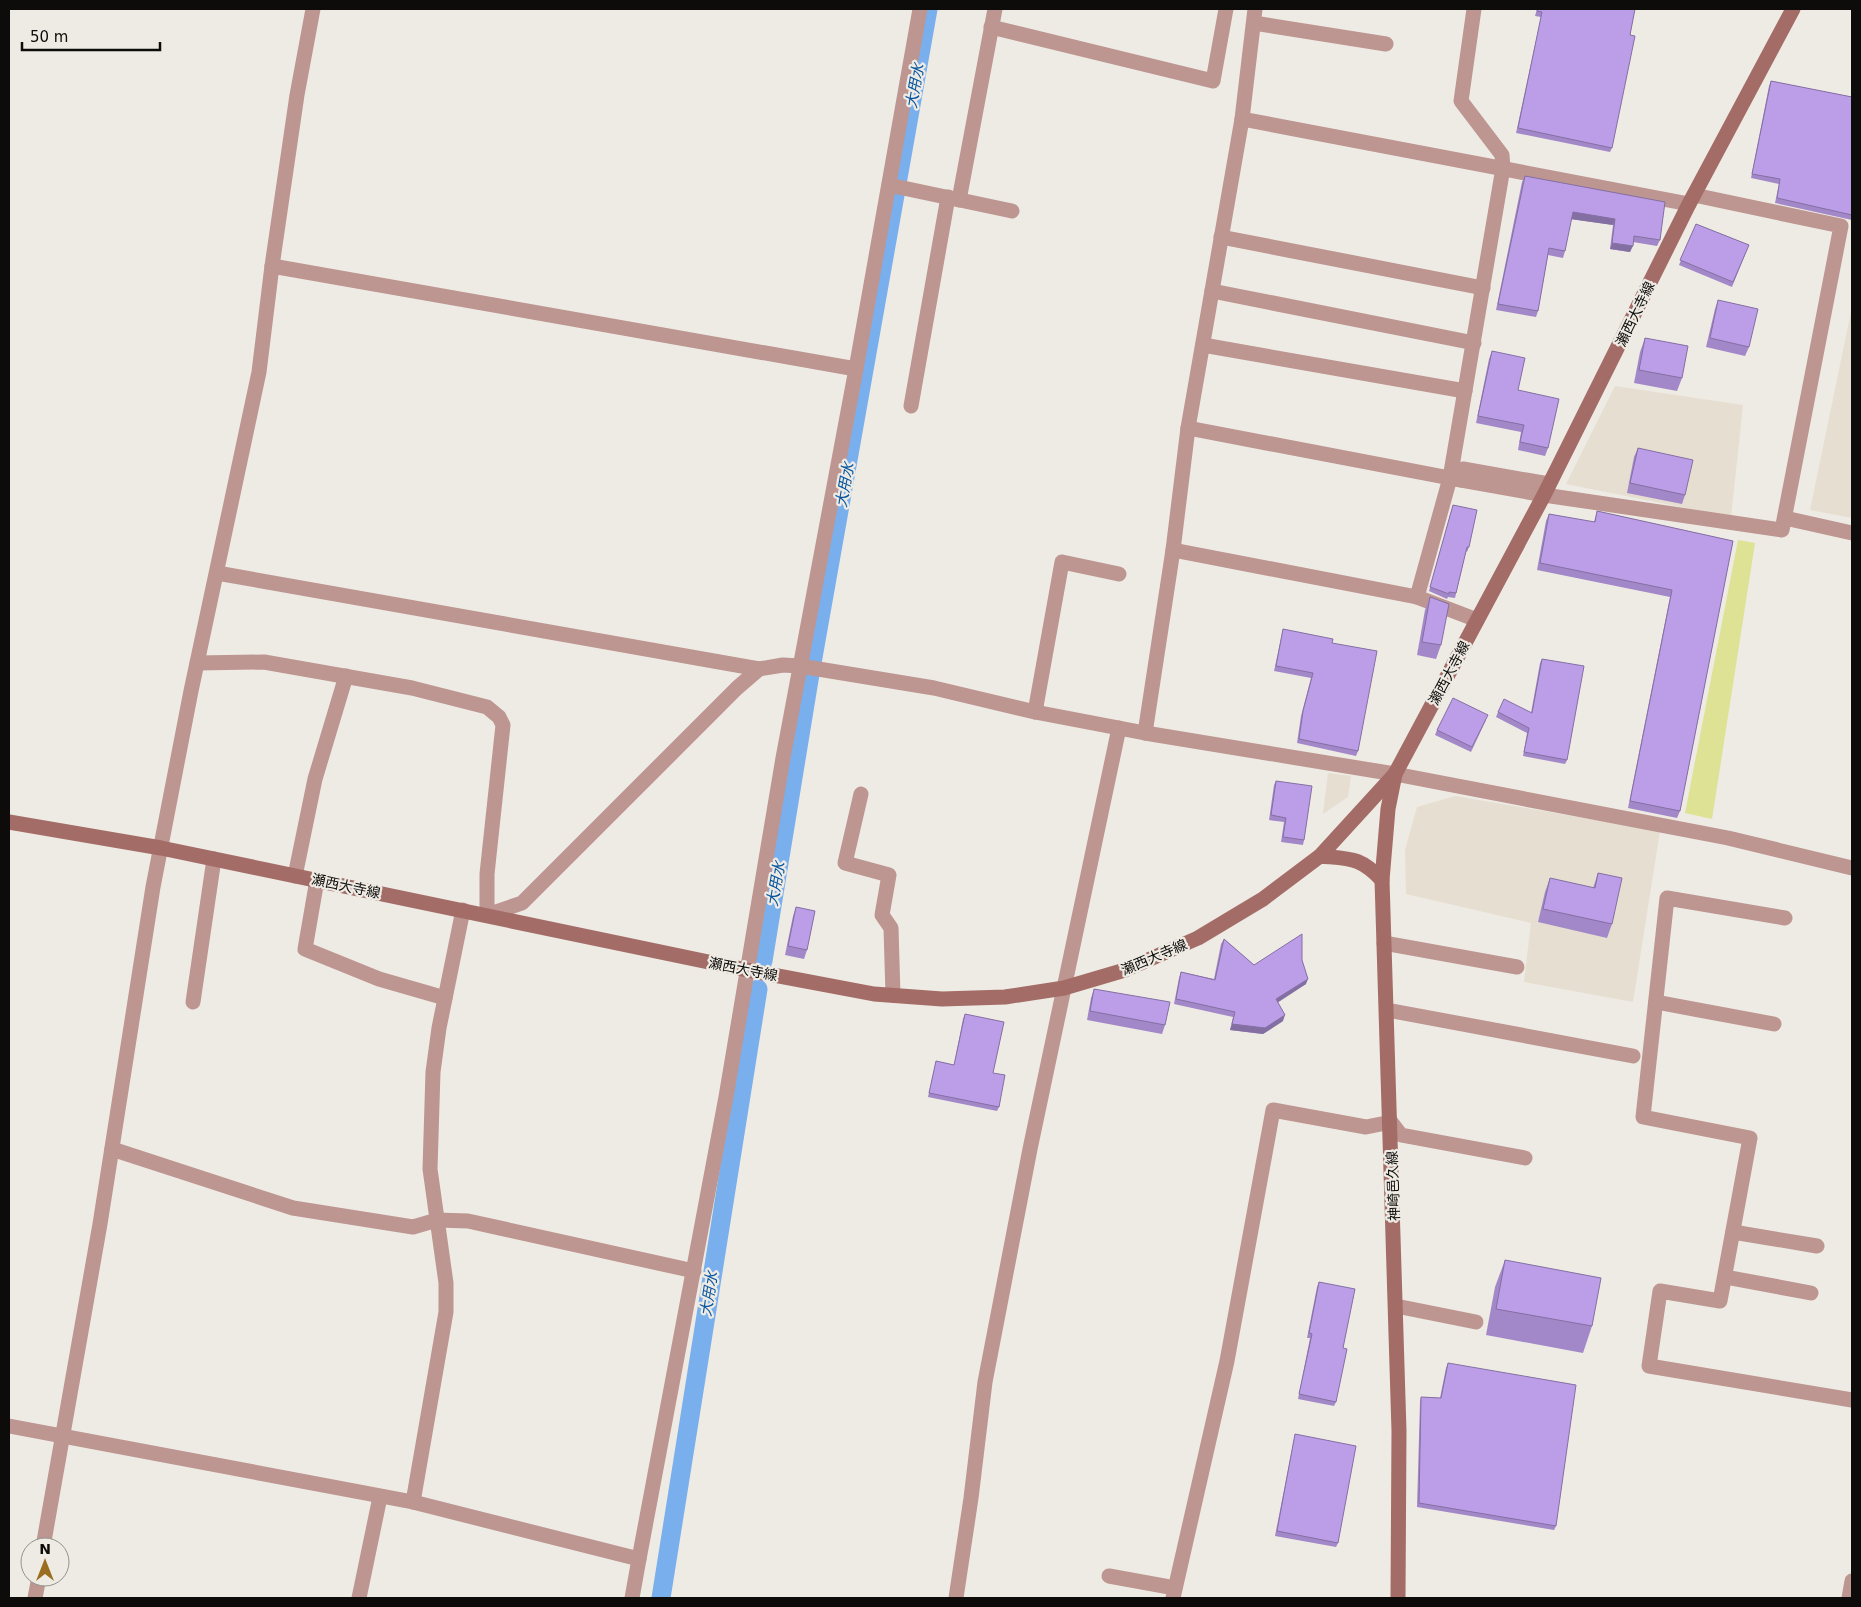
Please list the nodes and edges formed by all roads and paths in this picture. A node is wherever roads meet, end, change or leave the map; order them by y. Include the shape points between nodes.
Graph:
1 (313, 9) edge
2 (920, 9) edge
3 (995, 9) edge
4 (1226, 9) edge
5 (1474, 9) edge
6 (1793, 9) edge
7 (1254, 16) edge
8 (991, 28) junction
9 (1386, 44) dead end
10 (1242, 119) junction
11 (1503, 168) junction
12 (894, 186) junction
13 (954, 198) junction
14 (1692, 200) junction
15 (1012, 211) dead end
16 (1221, 237) junction
17 (272, 266) junction
18 (1483, 288) junction
19 (1212, 291) junction
20 (1474, 343) junction
21 (1203, 344) junction
22 (856, 369) junction
23 (1465, 391) junction
24 (911, 406) dead end
25 (1188, 428) junction
26 (1456, 479) junction
27 (1546, 489) junction
28 (1784, 518) junction
29 (1852, 533) edge
30 (1173, 550) junction
31 (217, 573) junction
32 (1119, 574) dead end
33 (1417, 597) junction
34 (1477, 620) junction
35 (197, 663) junction
36 (800, 666) junction
37 (759, 669) junction
38 (346, 676) junction
39 (1034, 712) junction
40 (1119, 728) junction
41 (1144, 733) junction
42 (1395, 774) junction
43 (862, 794) dead end
44 (1353, 819) junction
45 (9, 822) edge
46 (1386, 826) junction
47 (162, 848) junction
48 (1320, 856) junction
49 (214, 859) junction
50 (1852, 868) edge
51 (295, 876) junction
52 (318, 880) junction
53 (1382, 880) junction
54 (463, 910) junction
55 (487, 915) junction
56 (1784, 918) dead end
57 (1384, 943) junction
58 (1517, 967) dead end
59 (747, 970) junction
60 (1064, 988) junction
61 (893, 995) junction
62 (445, 998) junction
63 (193, 1002) dead end
64 (1656, 1002) junction
65 (1387, 1010) junction
66 (1774, 1024) dead end
67 (1632, 1056) dead end
68 (1391, 1122) junction
69 (112, 1149) junction
70 (1525, 1158) dead end
71 (436, 1220) junction
72 (1733, 1232) junction
73 (1817, 1246) dead end
74 (694, 1271) junction
75 (1725, 1277) junction
76 (1811, 1293) dead end
77 (1396, 1306) junction
78 (1476, 1322) dead end
79 (1852, 1400) edge
80 (9, 1426) edge
81 (64, 1437) junction
82 (380, 1498) junction
83 (413, 1502) junction
84 (46, 1537) edge
85 (640, 1559) junction
86 (1109, 1576) dead end
87 (1852, 1581) edge
88 (1174, 1593) edge
89 (635, 1597) edge
90 (359, 1598) edge
91 (956, 1598) edge
92 (1398, 1598) edge
93 (1850, 1598) edge

1 - 17 street
2 - 12 street
3 - 8 street
4 - 8 street via 1213,81
5 - 11 street via 1460,101 1502,156
6 - 14 main road, 瀬西大寺線
7 - 9 street
7 - 10 street
8 - 13 street
10 - 11 street
10 - 16 street
11 - 14 street
11 - 18 street
12 - 13 street
12 - 22 street
13 - 15 street
13 - 24 street
14 - 27 main road, 瀬西大寺線
14 - 28 street via 1841,226
16 - 18 street
16 - 19 street
17 - 22 street
17 - 31 street via 260,372
18 - 20 street
19 - 20 street
19 - 21 street
20 - 23 street
21 - 23 street
21 - 25 street
22 - 36 street
23 - 26 street
25 - 26 street
25 - 30 street
26 - 27 street via 1463,470
26 - 33 street
27 - 28 street via 1782,530
27 - 34 main road, 瀬西大寺線
28 - 29 street
30 - 33 street
30 - 41 street
31 - 35 street
31 - 37 street
32 - 39 street via 1062,562
33 - 34 street
34 - 42 main road, 瀬西大寺線
35 - 38 street via 264,662
35 - 47 street
36 - 37 street
36 - 39 street via 934,688
36 - 59 street
37 - 55 street via 522,903
38 - 51 street via 316,779
38 - 55 street via 487,706 499,717 503,725 487,874
39 - 40 street
40 - 41 street
40 - 60 street
41 - 42 street
42 - 44 main road, 瀬西大寺線
42 - 46 main road, 神崎邑久線
42 - 50 street via 1728,838
43 - 61 street via 845,863 889,875 882,915 891,928
44 - 46 main road via 1376,816
44 - 48 main road, 瀬西大寺線
45 - 47 main road, 瀬西大寺線
46 - 53 main road, 神崎邑久線
47 - 49 main road, 瀬西大寺線
47 - 69 street
48 - 53 main road via 1366,864
48 - 60 main road, 瀬西大寺線 via 1263,899 1198,938 1126,970
49 - 51 main road, 瀬西大寺線
49 - 63 street
51 - 52 main road, 瀬西大寺線
52 - 54 main road, 瀬西大寺線
52 - 62 street via 305,949 378,979
53 - 57 main road, 神崎邑久線
54 - 55 main road, 瀬西大寺線
54 - 62 street
55 - 59 main road, 瀬西大寺線
56 - 64 street via 1668,898
57 - 58 street
57 - 65 main road, 神崎邑久線
59 - 61 main road, 瀬西大寺線
59 - 74 street
60 - 61 main road, 瀬西大寺線 via 1005,997 942,999
60 - 91 street via 985,1382
62 - 71 street via 433,1072 430,1169
64 - 66 street
64 - 72 street via 1643,1117 1750,1138
65 - 67 street
65 - 68 main road, 神崎邑久線
68 - 70 street via 1401,1135
68 - 77 main road, 神崎邑久線
68 - 88 street via 1366,1127 1273,1110 1227,1361
69 - 71 street via 293,1208 413,1227
69 - 81 street
71 - 74 street via 468,1222
71 - 83 street via 446,1283 446,1312
72 - 73 street
72 - 75 street
74 - 85 street
75 - 76 street
75 - 79 street via 1720,1301 1660,1291 1649,1366
77 - 78 street
77 - 92 main road, 神崎邑久線 via 1400,1431
80 - 81 street
81 - 82 street
81 - 84 street
82 - 83 street
82 - 90 street
83 - 85 street
85 - 89 street
86 - 88 street
87 - 93 street

